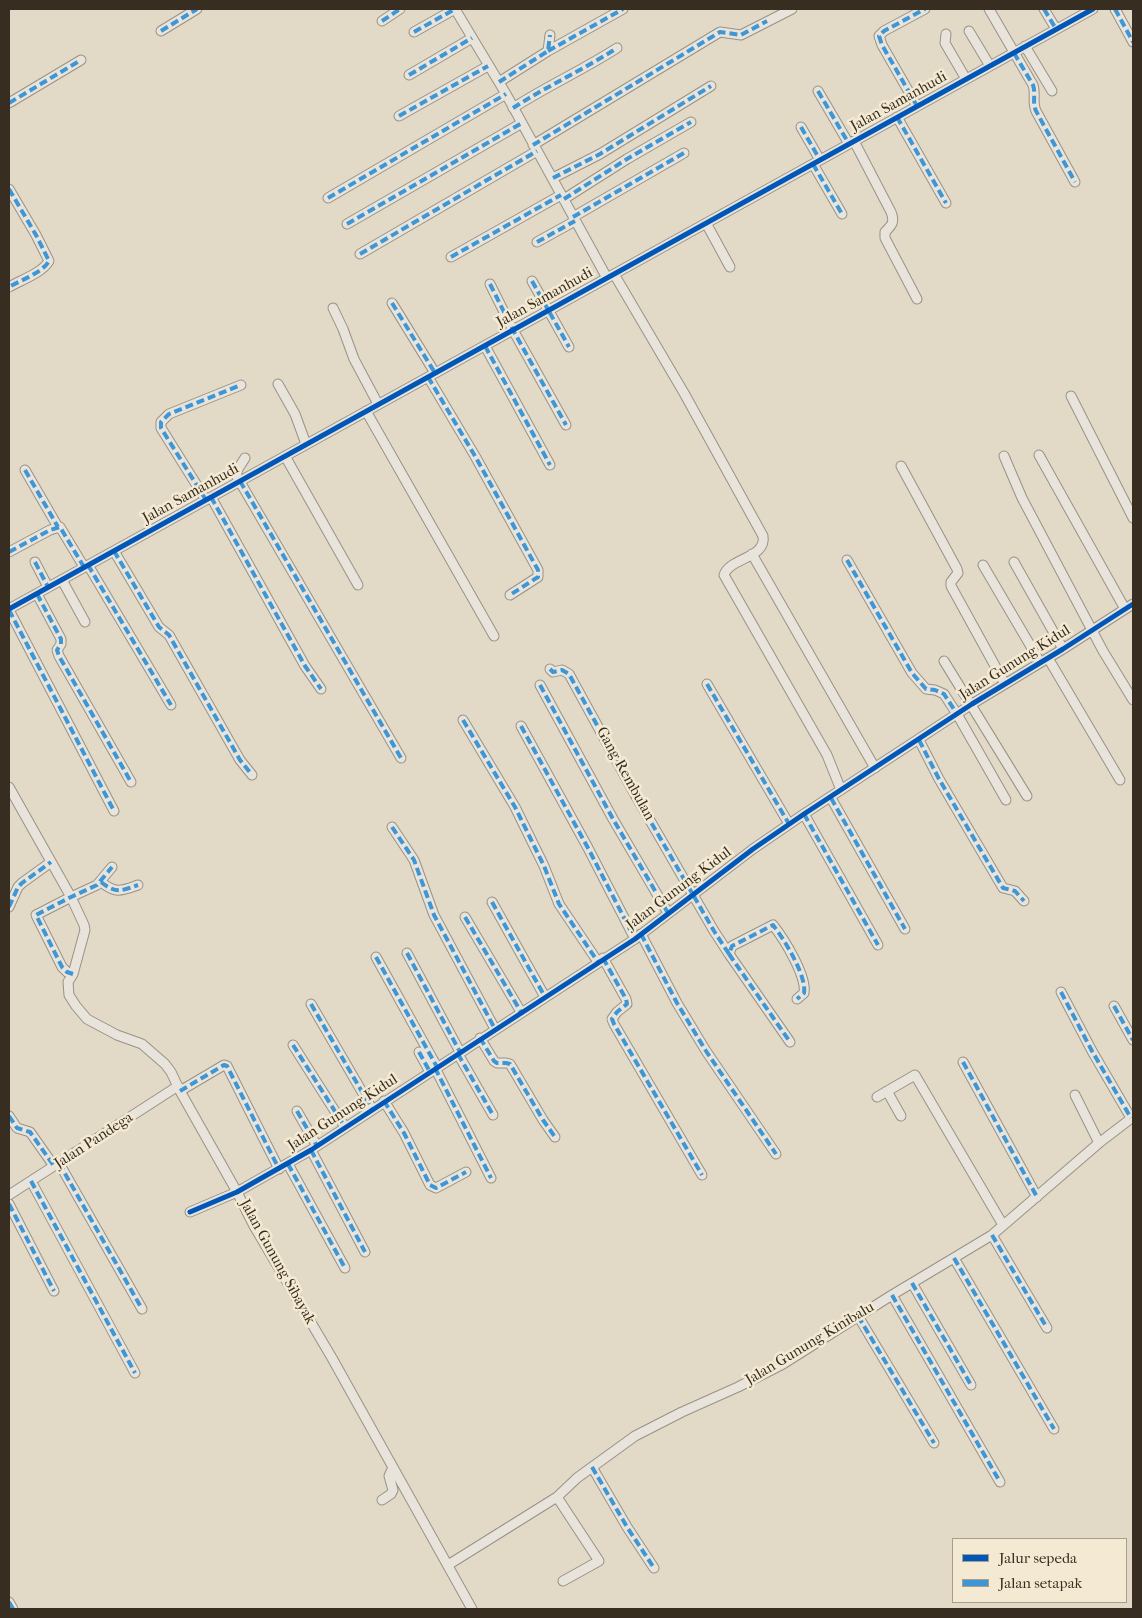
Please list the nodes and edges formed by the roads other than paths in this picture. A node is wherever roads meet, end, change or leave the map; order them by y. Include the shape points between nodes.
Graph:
1 (197, 9) edge
2 (400, 9) edge
3 (455, 9) edge
4 (623, 9) edge
5 (792, 9) edge
6 (925, 9) edge
7 (988, 9) edge
8 (1044, 9) edge
9 (1094, 9) edge
10 (1115, 9) edge
11 (382, 21) dead end
12 (1056, 29) junction
13 (161, 31) dead end
14 (969, 31) dead end
15 (414, 32) dead end
16 (946, 34) dead end
17 (550, 36) dead end
18 (472, 38) junction
19 (1133, 42) edge
20 (1025, 46) junction
21 (616, 48) dead end
22 (548, 51) junction
23 (1014, 53) junction
24 (80, 60) dead end
25 (488, 66) junction
26 (990, 66) junction
27 (408, 75) dead end
28 (966, 79) junction
29 (498, 82) junction
30 (711, 86) dead end
31 (818, 91) dead end
32 (1052, 91) dead end
33 (506, 94) junction
34 (9, 103) edge
35 (917, 106) junction
36 (513, 108) junction
37 (399, 116) dead end
38 (897, 118) junction
39 (691, 122) dead end
40 (522, 123) junction
41 (801, 127) dead end
42 (852, 142) junction
43 (535, 148) junction
44 (684, 152) dead end
45 (816, 162) junction
46 (553, 178) junction
47 (1075, 182) dead end
48 (9, 188) edge
49 (563, 197) junction
50 (328, 198) dead end
51 (946, 203) dead end
52 (842, 214) dead end
53 (574, 219) junction
54 (706, 223) junction
55 (347, 224) dead end
56 (537, 242) dead end
57 (360, 254) dead end
58 (450, 257) dead end
59 (730, 267) dead end
60 (611, 276) junction
61 (532, 281) dead end
62 (490, 284) dead end
63 (9, 287) edge
64 (917, 299) dead end
65 (392, 303) dead end
66 (333, 308) dead end
67 (548, 310) junction
68 (513, 330) junction
69 (485, 346) junction
70 (569, 347) dead end
71 (432, 375) junction
72 (278, 384) dead end
73 (241, 385) dead end
74 (1071, 396) dead end
75 (378, 404) junction
76 (366, 411) junction
77 (566, 425) dead end
78 (306, 444) junction
79 (1039, 455) dead end
80 (285, 456) junction
81 (1004, 456) dead end
82 (246, 458) dead end
83 (550, 464) dead end
84 (901, 466) dead end
85 (25, 470) dead end
86 (240, 481) junction
87 (208, 499) junction
88 (1133, 518) edge
89 (58, 527) junction
90 (114, 551) junction
91 (9, 552) edge
92 (752, 554) junction
93 (847, 560) dead end
94 (35, 562) dead end
95 (1014, 562) dead end
96 (983, 565) dead end
97 (86, 566) junction
98 (62, 580) junction
99 (358, 585) dead end
100 (48, 587) junction
101 (37, 594) junction
102 (510, 595) dead end
103 (1133, 604) edge
104 (9, 609) edge
105 (1125, 609) junction
106 (85, 622) dead end
107 (1092, 630) junction
108 (494, 636) dead end
109 (1063, 649) junction
110 (1044, 660) junction
111 (944, 661) dead end
112 (550, 669) dead end
113 (707, 684) dead end
114 (1005, 684) junction
115 (540, 685) dead end
116 (321, 689) dead end
117 (1133, 700) edge
118 (972, 704) junction
119 (171, 705) dead end
120 (957, 714) junction
121 (462, 720) dead end
122 (522, 726) dead end
123 (919, 740) junction
124 (401, 758) dead end
125 (875, 768) junction
126 (252, 775) dead end
127 (1120, 780) dead end
128 (131, 782) dead end
129 (9, 787) edge
130 (841, 790) junction
131 (1027, 796) dead end
132 (831, 798) junction
133 (1006, 800) dead end
134 (114, 811) dead end
135 (804, 814) junction
136 (790, 824) junction
137 (392, 827) dead end
138 (51, 862) junction
139 (112, 867) dead end
140 (101, 882) junction
141 (138, 885) dead end
142 (693, 893) junction
143 (71, 896) junction
144 (1024, 900) dead end
145 (492, 902) dead end
146 (9, 907) edge
147 (668, 913) junction
148 (465, 917) dead end
149 (905, 930) dead end
150 (638, 937) junction
151 (878, 945) dead end
152 (407, 953) dead end
153 (729, 954) junction
154 (376, 957) dead end
155 (601, 960) junction
156 (73, 974) junction
157 (1060, 992) dead end
158 (545, 997) junction
159 (797, 999) dead end
160 (311, 1004) dead end
161 (1114, 1006) dead end
162 (521, 1012) junction
163 (495, 1029) junction
164 (480, 1038) junction
165 (1133, 1040) edge
166 (790, 1042) dead end
167 (294, 1045) dead end
168 (419, 1052) dead end
169 (459, 1053) junction
170 (963, 1062) dead end
171 (434, 1069) junction
172 (179, 1088) junction
173 (887, 1091) junction
174 (1075, 1095) dead end
175 (876, 1097) dead end
176 (384, 1101) junction
177 (372, 1109) junction
178 (297, 1110) dead end
179 (493, 1115) dead end
180 (9, 1116) edge
181 (902, 1116) dead end
182 (1132, 1118) edge
183 (345, 1128) junction
184 (555, 1137) dead end
185 (1099, 1143) junction
186 (314, 1148) junction
187 (776, 1154) dead end
188 (56, 1164) junction
189 (288, 1164) junction
190 (279, 1169) junction
191 (466, 1172) dead end
192 (702, 1175) dead end
193 (491, 1178) dead end
194 (31, 1181) junction
195 (237, 1192) junction
196 (9, 1195) edge
197 (1037, 1197) junction
198 (9, 1204) edge
199 (190, 1212) dead end
200 (1003, 1225) junction
201 (992, 1235) junction
202 (365, 1252) dead end
203 (954, 1258) junction
204 (345, 1268) dead end
205 (912, 1283) junction
206 (54, 1291) dead end
207 (892, 1295) junction
208 (142, 1309) dead end
209 (858, 1316) junction
210 (1047, 1328) dead end
211 (136, 1373) dead end
212 (971, 1385) dead end
213 (1054, 1429) dead end
214 (934, 1443) dead end
215 (393, 1467) junction
216 (592, 1467) junction
217 (1000, 1482) dead end
218 (557, 1497) junction
219 (382, 1500) dead end
220 (448, 1565) junction
221 (654, 1568) dead end
222 (563, 1581) dead end
223 (9, 1603) edge
224 (12, 1609) edge
225 (472, 1609) edge

1 - 13 street
2 - 11 street
3 - 15 street
3 - 18 street
4 - 22 street
5 - 43 street via 741,35 720,32
6 - 35 street via 879,36
7 - 23 street
8 - 12 street
9 - 12 street, Jalan Samanhudi
10 - 19 street
12 - 20 street, Jalan Samanhudi
14 - 26 street
16 - 28 street via 945,44
17 - 22 street
18 - 25 street
18 - 27 street
20 - 23 street, Jalan Samanhudi
20 - 32 street
21 - 36 street
22 - 29 street
23 - 26 street, Jalan Samanhudi
23 - 47 street via 1035,91 1036,111
24 - 34 street
25 - 29 street
25 - 37 street
26 - 28 street, Jalan Samanhudi
28 - 35 street, Jalan Samanhudi
29 - 33 street
30 - 46 street via 600,154
31 - 42 street
33 - 36 street
33 - 50 street
35 - 38 street, Jalan Samanhudi
36 - 40 street
38 - 42 street, Jalan Samanhudi
38 - 51 street
39 - 49 street
40 - 43 street
40 - 55 street
41 - 45 street
42 - 45 street, Jalan Samanhudi
42 - 64 street via 894,219 885,232 885,238
43 - 46 street
43 - 57 street
44 - 53 street
45 - 52 street
45 - 54 street, Jalan Samanhudi
46 - 49 street
48 - 63 street via 49,261
49 - 53 street
49 - 58 street
53 - 56 street
53 - 60 street
54 - 59 street
54 - 60 street, Jalan Samanhudi
60 - 67 street, Jalan Samanhudi
60 - 92 street via 684,393 761,532 763,543
61 - 67 street
62 - 68 street
65 - 71 street
66 - 75 street via 354,359
67 - 68 street, Jalan Samanhudi
67 - 70 street
68 - 69 street, Jalan Samanhudi
68 - 77 street
69 - 71 street, Jalan Samanhudi
69 - 83 street
71 - 75 street, Jalan Samanhudi
71 - 102 street via 538,570 538,578
72 - 78 street via 295,414
73 - 87 street via 169,414 161,422
74 - 88 street
75 - 76 street, Jalan Samanhudi
76 - 78 street, Jalan Samanhudi
76 - 108 street
78 - 80 street, Jalan Samanhudi
79 - 105 street
80 - 86 street, Jalan Samanhudi
80 - 99 street
81 - 107 street via 1022,498
82 - 86 street via 236,472
84 - 114 street via 957,569 952,586
85 - 89 street
86 - 87 street, Jalan Samanhudi
86 - 124 street
87 - 90 street, Jalan Samanhudi
87 - 116 street
89 - 91 street
89 - 97 street
90 - 97 street, Jalan Samanhudi
90 - 126 street via 159,627 174,643 240,760
92 - 125 street
92 - 130 street via 727,569 725,580 827,755
93 - 120 street via 912,673 926,689 944,694
94 - 100 street
95 - 109 street
96 - 110 street
97 - 98 street, Jalan Samanhudi
97 - 119 street
98 - 100 street, Jalan Samanhudi
98 - 106 street
100 - 101 street, Jalan Samanhudi
101 - 104 street, Jalan Samanhudi
101 - 128 street via 62,639 57,650 59,656
103 - 105 street, Jalan Gunung Kidul
104 - 134 street
105 - 107 street, Jalan Gunung Kidul
107 - 109 street, Jalan Gunung Kidul
107 - 117 street
109 - 110 street, Jalan Gunung Kidul
110 - 114 street, Jalan Gunung Kidul
110 - 127 street
111 - 118 street
112 - 142 street, Gang Rembulan via 569,674
113 - 136 street
114 - 118 street, Jalan Gunung Kidul
115 - 147 street via 612,819
118 - 120 street, Jalan Gunung Kidul
118 - 131 street
120 - 123 street, Jalan Gunung Kidul
120 - 133 street
121 - 155 street via 515,807 559,904
122 - 150 street
123 - 125 street, Jalan Gunung Kidul
123 - 144 street via 1003,888 1015,891
125 - 130 street, Jalan Gunung Kidul
129 - 138 street, Jalan Gunung Sibayak
130 - 132 street, Jalan Gunung Kidul
132 - 135 street, Jalan Gunung Kidul
132 - 149 street
135 - 136 street, Jalan Gunung Kidul
135 - 151 street
136 - 142 street, Jalan Gunung Kidul
137 - 163 street via 414,860 434,915
138 - 143 street, Jalan Gunung Sibayak
138 - 146 street via 18,887
139 - 140 street
140 - 141 street via 120,892
140 - 143 street
142 - 147 street, Jalan Gunung Kidul
142 - 153 street, Gang Rembulan
143 - 156 street, Jalan Gunung Sibayak via 85,930
143 - 156 street via 36,916 62,967
145 - 158 street
147 - 150 street, Jalan Gunung Kidul
148 - 162 street
150 - 155 street, Jalan Gunung Kidul
150 - 187 street via 706,1051
152 - 169 street
153 - 159 street via 732,946 773,926 805,986
153 - 166 street, Gang Rembulan
154 - 171 street
155 - 158 street, Jalan Gunung Kidul
155 - 192 street via 626,999 627,1004 612,1018 614,1024
156 - 172 street, Jalan Gunung Sibayak via 68,982 69,995 87,1019 142,1044 165,1064
157 - 182 street
158 - 162 street, Jalan Gunung Kidul
160 - 177 street
161 - 165 street
162 - 163 street, Jalan Gunung Kidul
163 - 164 street, Jalan Gunung Kidul
164 - 169 street, Jalan Gunung Kidul
164 - 184 street via 494,1061 510,1064
167 - 183 street
168 - 171 street
169 - 171 street, Jalan Gunung Kidul
169 - 179 street
170 - 197 street
171 - 176 street, Jalan Gunung Kidul
171 - 193 street
172 - 188 street, Jalan Pandega
172 - 190 street, Jalan Pandega via 227,1066
172 - 195 street, Jalan Gunung Sibayak
173 - 175 street
173 - 181 street
173 - 200 street via 915,1075
174 - 185 street
176 - 177 street, Jalan Gunung Kidul
176 - 191 street via 432,1186 439,1187
177 - 183 street, Jalan Gunung Kidul
178 - 186 street
180 - 188 street via 17,1128 30,1132
182 - 185 street, Jalan Gunung Kinibalu
183 - 186 street, Jalan Gunung Kidul
185 - 197 street, Jalan Gunung Kinibalu
186 - 189 street, Jalan Gunung Kidul
186 - 202 street
188 - 194 street, Jalan Pandega
188 - 208 street
189 - 190 street, Jalan Gunung Kidul
189 - 204 street
190 - 195 street, Jalan Gunung Kidul
194 - 196 street, Jalan Pandega
194 - 211 street
195 - 199 street, Jalan Gunung Kidul
195 - 215 street, Jalan Gunung Sibayak
197 - 200 street, Jalan Gunung Kinibalu
198 - 206 street
200 - 201 street, Jalan Gunung Kinibalu
201 - 203 street, Jalan Gunung Kinibalu
201 - 210 street
203 - 205 street, Jalan Gunung Kinibalu
203 - 213 street
205 - 207 street, Jalan Gunung Kinibalu
205 - 212 street
207 - 209 street, Jalan Gunung Kinibalu
207 - 217 street
209 - 214 street
209 - 216 street, Jalan Gunung Kinibalu via 783,1364 636,1436
215 - 219 street via 389,1476 393,1490
215 - 220 street, Jalan Gunung Sibayak
216 - 218 street, Jalan Gunung Kinibalu
216 - 221 street
218 - 220 street, Jalan Gunung Kinibalu
218 - 222 street via 599,1561
220 - 225 street, Jalan Gunung Sibayak
223 - 224 street

